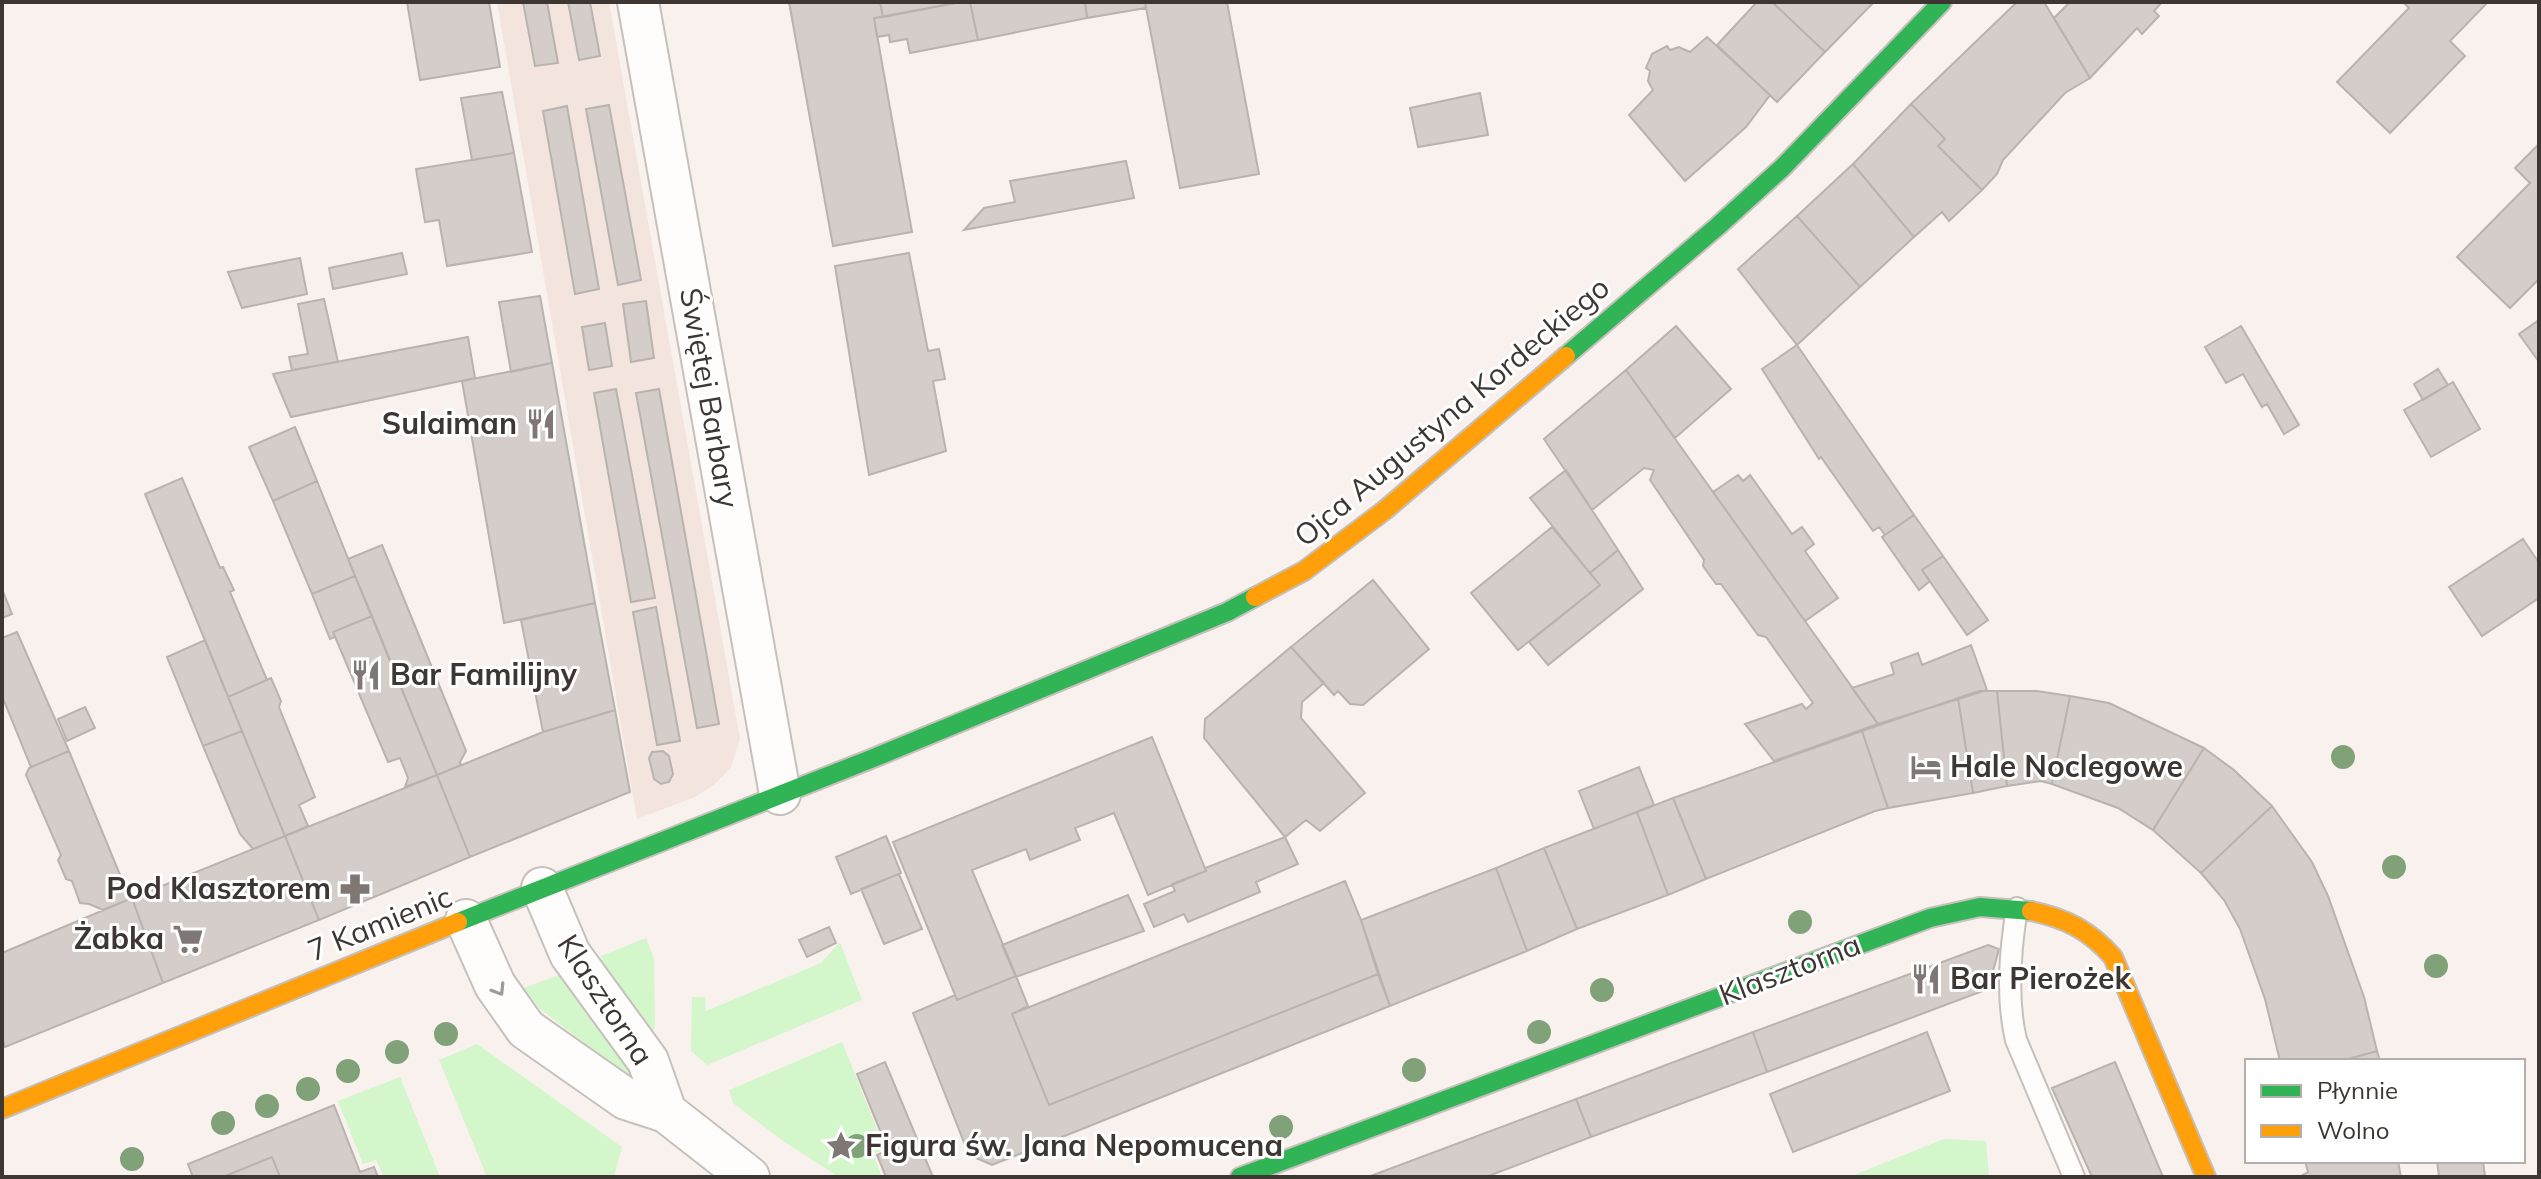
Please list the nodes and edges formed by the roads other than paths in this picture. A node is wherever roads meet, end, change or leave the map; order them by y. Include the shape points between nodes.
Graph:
1 (638, 2) edge
2 (1942, 2) edge
3 (780, 794) junction
4 (542, 888) junction
5 (2017, 908) junction
6 (466, 920) junction
7 (2, 1109) edge
8 (666, 1112) junction
9 (749, 1177) edge
10 (1240, 1177) edge
11 (2074, 1177) edge
12 (2206, 1177) edge

1 - 3 street, Świętej Barbary
2 - 3 street, Ojca Augustyna Kordeckiego via 1782,168 1718,226 1385,510 1304,571 1227,612
3 - 4 street, 7 Kamienic
4 - 6 street, 7 Kamienic
4 - 8 street, Klasztorna via 570,954 648,1061
5 - 10 street, Klasztorna via 1968,908 1920,922
5 - 11 lane via 2011,1018
5 - 12 street, Klasztorna via 2068,921 2113,957
6 - 7 street, 7 Kamienic
6 -> 8 street, Klasztorna via 495,985 526,1029 626,1099
8 - 9 street, Klasztorna

